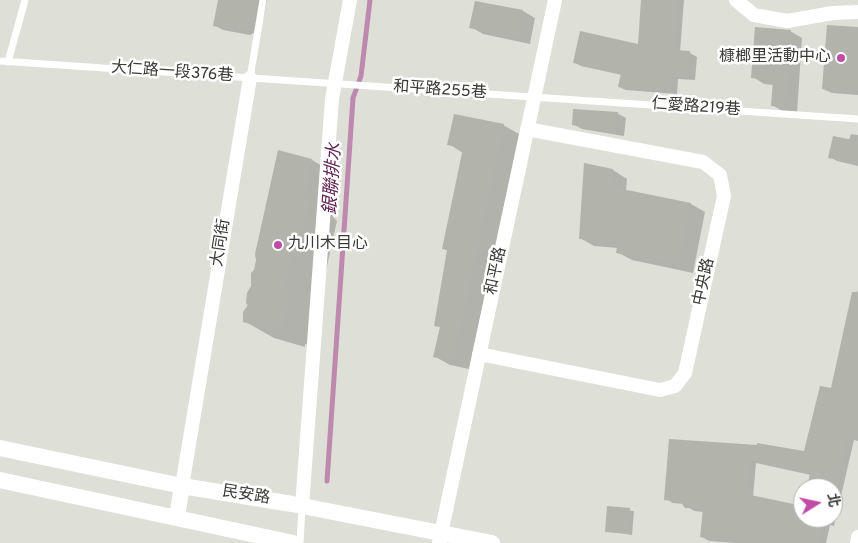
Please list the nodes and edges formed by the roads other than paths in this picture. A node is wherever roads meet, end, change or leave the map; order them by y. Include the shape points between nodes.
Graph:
1 (25, 0) edge
2 (263, 0) edge
3 (350, 0) edge
4 (556, 0) edge
5 (736, 0) edge
6 (858, 12) edge
7 (4, 61) edge
8 (250, 78) junction
9 (340, 84) junction
10 (534, 97) junction
11 (858, 119) edge
12 (527, 129) junction
13 (479, 354) junction
14 (0, 448) edge
15 (0, 480) edge
16 (182, 486) junction
17 (302, 506) junction
18 (177, 517) junction
19 (858, 537) edge
20 (440, 538) edge
21 (293, 543) edge
22 (300, 543) edge
23 (492, 543) edge
24 (857, 543) edge

1 - 7 lane
2 - 8 lane, 大同街
3 - 9 street
4 - 10 street, 和平路
5 - 6 street via 754,15 787,21
7 - 8 lane, 大仁路一段376巷
8 - 9 lane, 大仁路一段376巷
8 - 16 street, 大同街
9 - 10 lane, 和平路255巷
9 - 17 street
10 - 11 lane, 仁愛路219巷
10 - 12 street, 和平路
12 - 13 street, 和平路
12 - 13 street, 中央路 via 703,162 720,175 724,196 685,373 675,386 660,390
13 - 20 street, 和平路
14 - 16 street, 民安路
15 - 18 street, 民安路
16 - 17 street, 民安路
16 - 18 street
17 - 20 street, 民安路
17 - 22 lane
18 - 21 street, 民安路
19 - 24 street
20 - 23 street, 民安路

